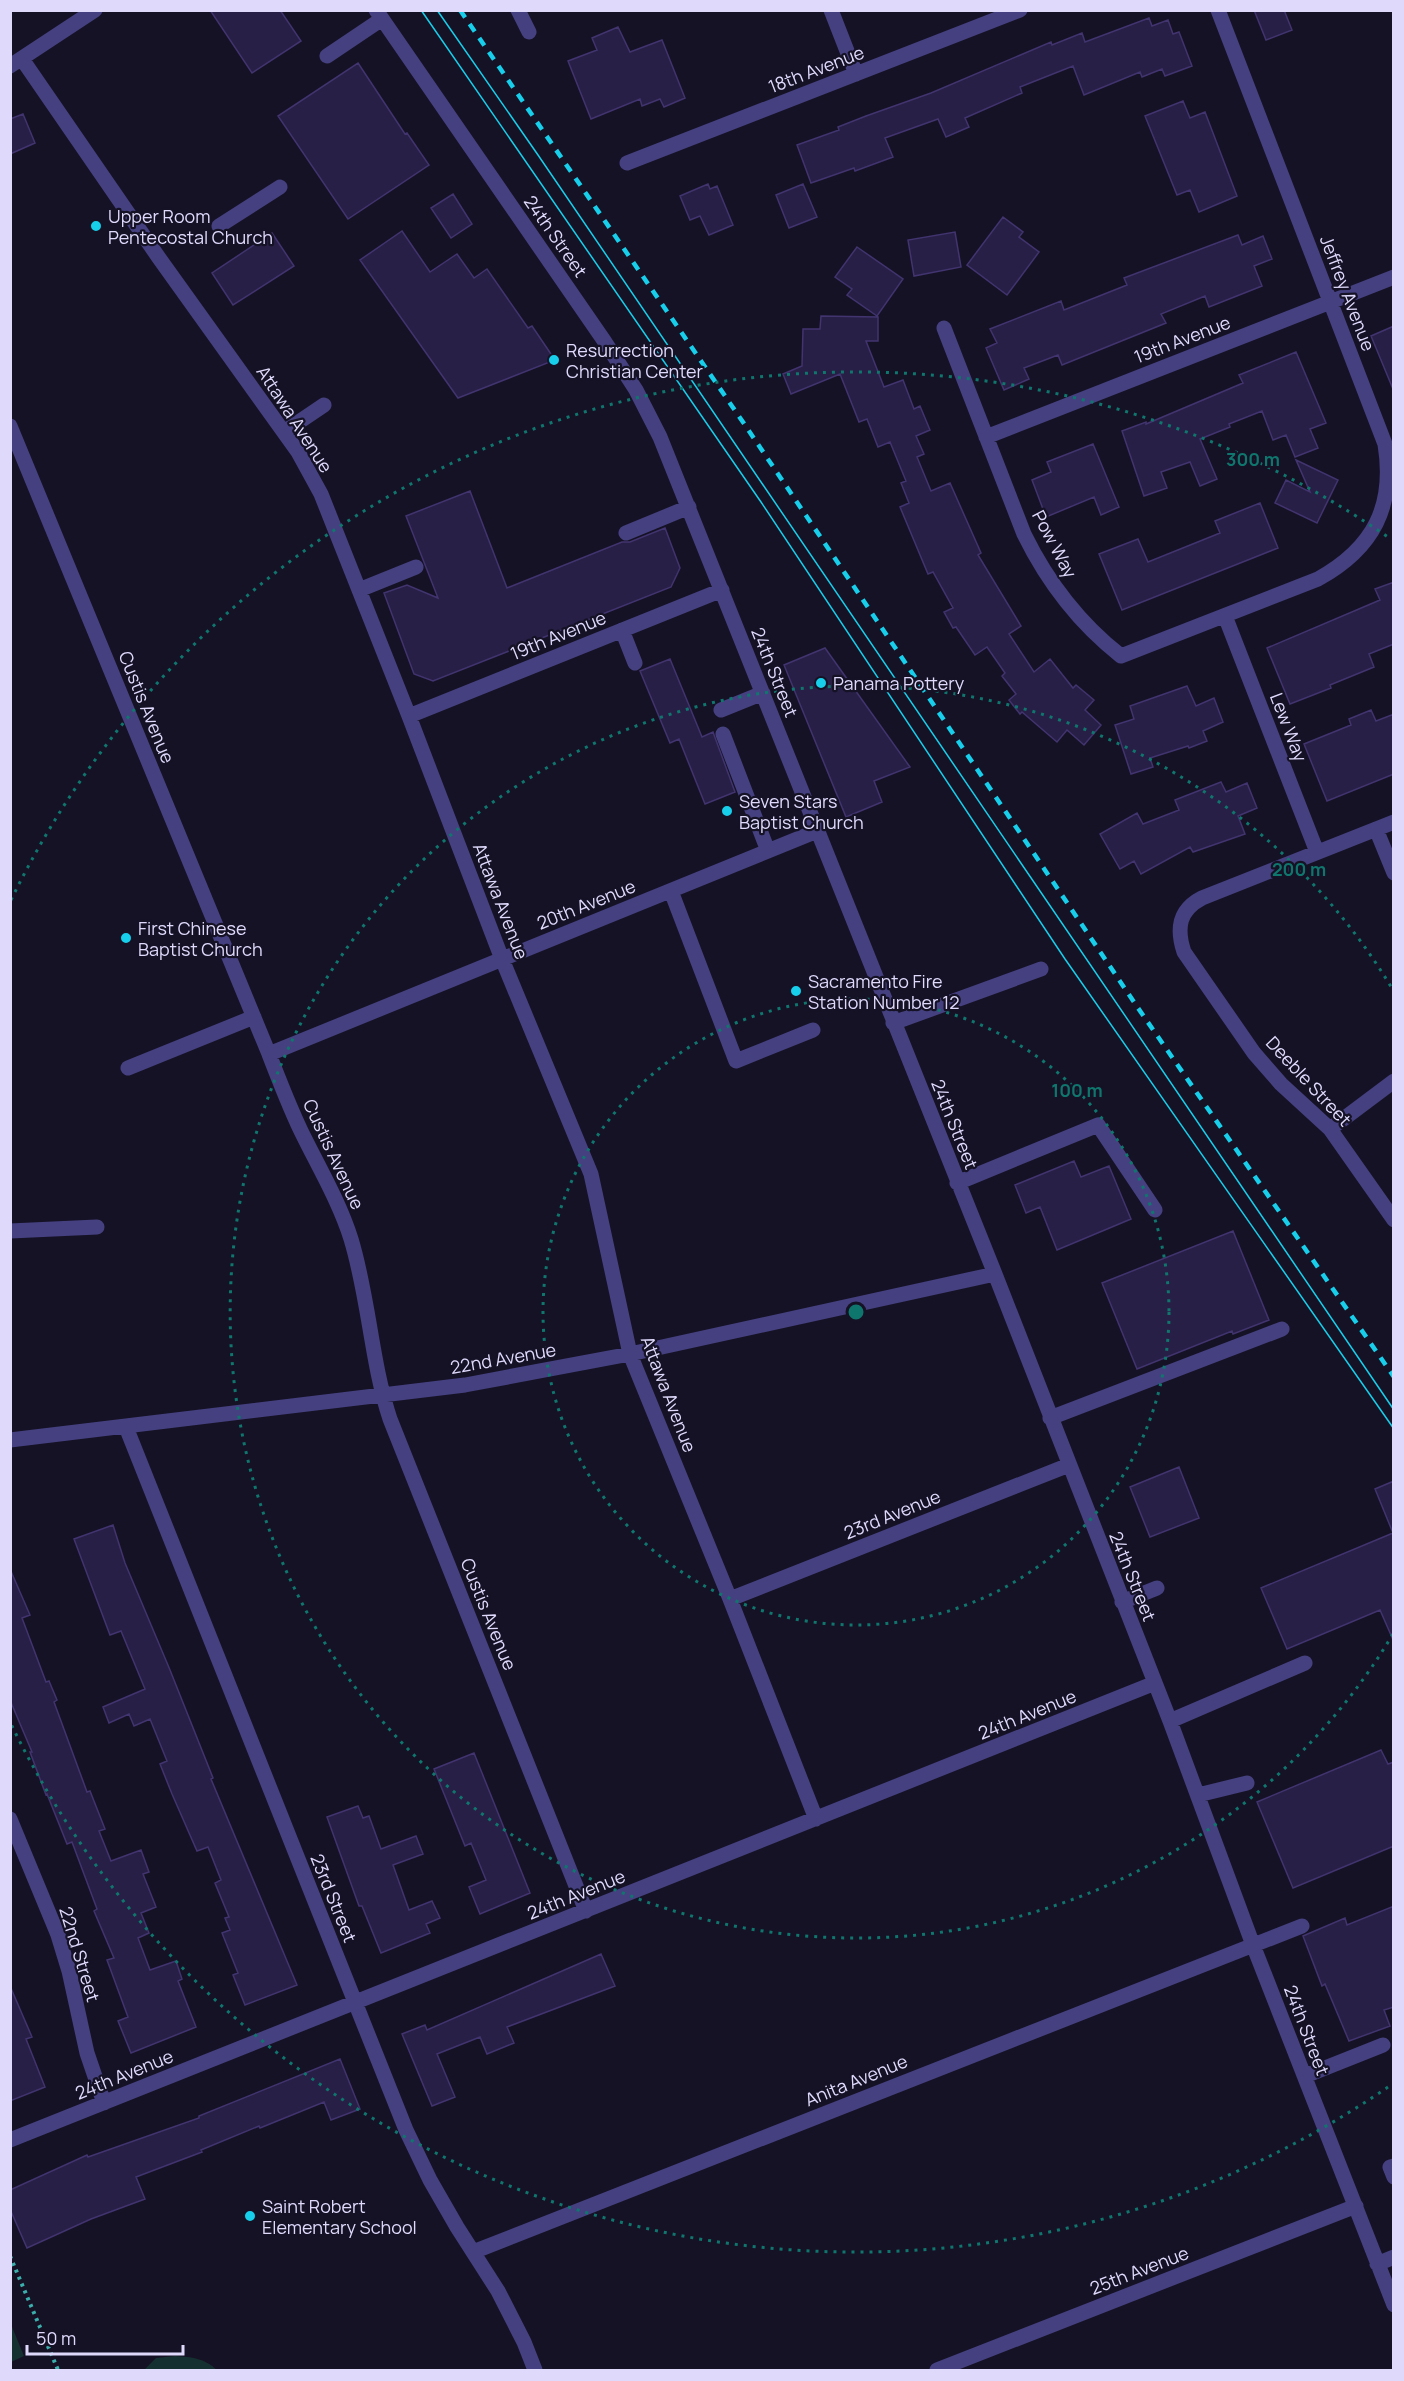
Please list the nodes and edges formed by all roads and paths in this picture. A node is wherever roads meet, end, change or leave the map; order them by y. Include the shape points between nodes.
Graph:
1 (95, 10) edge
2 (518, 10) edge
3 (831, 10) edge
4 (1020, 10) edge
5 (1218, 10) edge
6 (379, 15) edge
7 (529, 32) dead end
8 (327, 56) dead end
9 (16, 63) edge
10 (856, 74) junction
11 (627, 164) dead end
12 (280, 187) dead end
13 (219, 226) dead end
14 (1394, 277) edge
15 (1331, 302) junction
16 (944, 328) dead end
17 (324, 405) dead end
18 (10, 426) edge
19 (284, 432) junction
20 (986, 437) junction
21 (689, 507) junction
22 (626, 533) dead end
23 (416, 567) dead end
24 (359, 590) junction
25 (722, 590) junction
26 (1225, 616) junction
27 (622, 630) junction
28 (635, 663) dead end
29 (763, 693) junction
30 (721, 710) dead end
31 (409, 716) junction
32 (723, 734) dead end
33 (1394, 822) edge
34 (1376, 829) junction
35 (817, 831) junction
36 (768, 850) junction
37 (1317, 852) junction
38 (1394, 873) edge
39 (671, 891) junction
40 (502, 959) junction
41 (1041, 969) dead end
42 (254, 1017) junction
43 (893, 1023) junction
44 (813, 1030) dead end
45 (269, 1054) junction
46 (128, 1068) dead end
47 (1394, 1082) edge
48 (1330, 1129) junction
49 (957, 1183) junction
50 (1155, 1210) dead end
51 (1394, 1220) edge
52 (98, 1227) dead end
53 (10, 1231) edge
54 (995, 1274) junction
55 (1282, 1329) dead end
56 (630, 1354) junction
57 (382, 1396) junction
58 (1050, 1419) junction
59 (126, 1427) junction
60 (10, 1440) edge
61 (1069, 1465) junction
62 (1157, 1588) dead end
63 (730, 1599) junction
64 (1122, 1602) junction
65 (1305, 1663) dead end
66 (1155, 1683) junction
67 (1170, 1720) junction
68 (1246, 1783) dead end
69 (1198, 1795) junction
70 (10, 1819) edge
71 (816, 1820) junction
72 (586, 1911) junction
73 (1302, 1926) dead end
74 (1253, 1945) junction
75 (355, 2003) junction
76 (1383, 2045) dead end
77 (1305, 2076) junction
78 (104, 2103) junction
79 (10, 2140) edge
80 (1394, 2166) edge
81 (1394, 2176) edge
82 (1356, 2206) junction
83 (473, 2252) junction
84 (10, 2256) edge
85 (1394, 2258) edge
86 (1377, 2264) junction
87 (1394, 2305) edge
88 (58, 2370) edge
89 (535, 2370) edge
90 (937, 2370) edge

1 - 9 street
2 - 7 street
3 - 10 street
4 - 10 street, 18th Avenue
5 - 15 street, Jeffrey Avenue
6 - 8 street
6 - 21 street, 24th Street via 621,366 660,437
9 - 19 street, Attawa Avenue
10 - 11 street, 18th Avenue
12 - 13 street
14 - 15 street, 19th Avenue
15 - 20 street, 19th Avenue
15 - 26 street, Jeffrey Avenue via 1385,444 1389,468 1384,507 1372,533 1339,567
16 - 20 street, Pow Way
17 - 19 street
18 - 42 street, Custis Avenue
19 - 24 street, Attawa Avenue via 321,495
20 - 26 street, Pow Way via 1024,534 1050,582 1073,612 1121,656
21 - 22 street
21 - 25 street, 24th Street
23 - 24 street
24 - 31 street, Attawa Avenue
25 - 27 street, 19th Avenue
25 - 29 street, 24th Street
26 - 37 street, Lew Way
27 - 28 street
27 - 31 street, 19th Avenue
29 - 30 street
29 - 35 street, 24th Street
31 - 40 street, Attawa Avenue
32 - 36 street
33 - 34 street
34 - 37 street
34 - 38 street
35 - 36 street, 20th Avenue
35 - 43 street, 24th Street
36 - 39 street, 20th Avenue
37 - 48 street, Deeble Street via 1196,901 1183,917 1179,936 1184,952 1254,1053
39 - 40 street, 20th Avenue
39 - 44 street via 736,1061
40 - 45 street, 20th Avenue
40 - 56 street, Attawa Avenue via 591,1174
41 - 43 street
42 - 45 street, Custis Avenue
42 - 46 street
43 - 49 street, 24th Street
45 - 57 street, Custis Avenue via 351,1239
47 - 48 street
48 - 51 street, Deeble Street
49 - 50 street via 1098,1125
49 - 54 street, 24th Street
52 - 53 street
54 - 56 street, 22nd Avenue
54 - 58 street, 24th Street
55 - 58 street
56 - 57 street, 22nd Avenue via 465,1385
56 - 63 street, Attawa Avenue
57 - 59 street, 22nd Avenue
57 - 72 street, Custis Avenue
58 - 61 street, 24th Street
59 - 60 street, 22nd Avenue
59 - 75 street, 23rd Street
61 - 63 street, 23rd Avenue
61 - 64 street, 24th Street
62 - 64 street
63 - 71 street, Attawa Avenue
64 - 66 street, 24th Street
65 - 67 street
66 - 67 street, 24th Street
66 - 71 street, 24th Avenue
67 - 69 street, 24th Street
68 - 69 street
69 - 74 street, 24th Street
70 - 78 street, 22nd Street via 58,1935 87,2053
71 - 72 street, 24th Avenue
72 - 75 street, 24th Avenue
73 - 74 street, Anita Avenue
74 - 77 street, 24th Street
74 - 83 street, Anita Avenue
75 - 78 street, 24th Avenue
75 - 83 street, 23rd Street via 406,2130 430,2180
76 - 77 street
77 - 82 street, 24th Street
78 - 79 street, 24th Avenue
80 - 81 street via 1389,2167
82 - 86 street, 24th Street
82 - 90 street, 25th Avenue
83 - 89 street, 23rd Street via 498,2291
84 - 88 path
85 - 86 street
86 - 87 street, 24th Street

